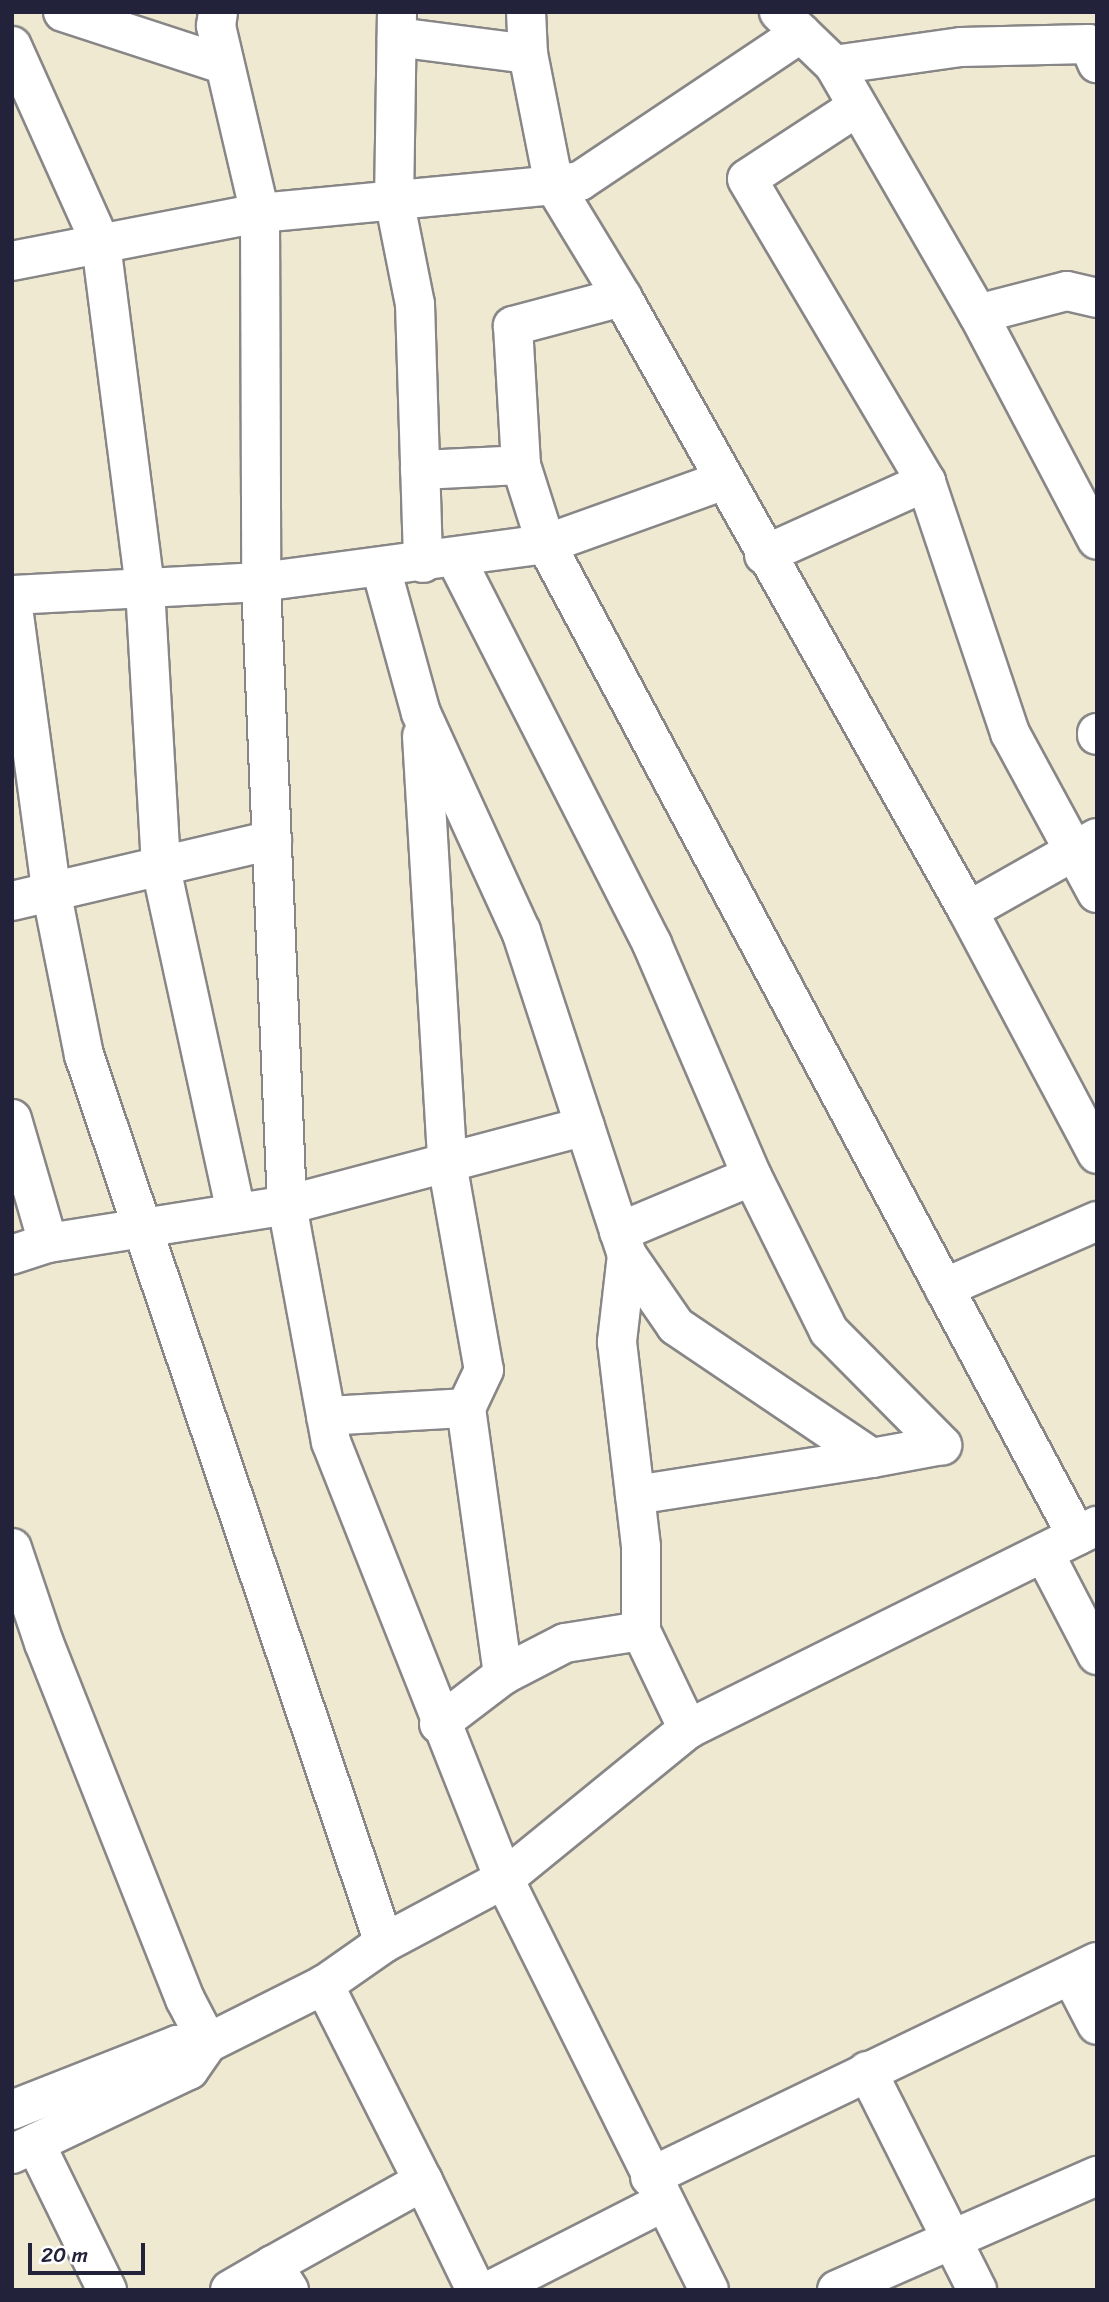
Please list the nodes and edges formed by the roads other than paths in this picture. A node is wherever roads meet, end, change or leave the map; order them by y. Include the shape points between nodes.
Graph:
1 (64, 12) edge
2 (218, 12) edge
3 (526, 12) edge
4 (790, 23) edge
5 (397, 25) edge
6 (1094, 44) edge
7 (12, 46) edge
8 (528, 54) junction
9 (225, 65) junction
10 (835, 65) junction
11 (857, 107) junction
12 (554, 185) junction
13 (394, 200) junction
14 (260, 213) junction
15 (102, 244) junction
16 (12, 261) edge
17 (622, 297) junction
18 (1097, 298) edge
19 (978, 314) junction
20 (522, 465) junction
21 (420, 470) junction
22 (722, 481) junction
23 (926, 482) junction
24 (1097, 540) edge
25 (547, 544) junction
26 (764, 555) junction
27 (440, 561) junction
28 (381, 568) junction
29 (261, 582) junction
30 (145, 588) junction
31 (12, 598) edge
32 (421, 713) junction
33 (272, 840) junction
34 (1085, 845) edge
35 (161, 868) junction
36 (1097, 893) edge
37 (52, 895) junction
38 (12, 901) edge
39 (968, 911) junction
40 (12, 1119) edge
41 (584, 1126) junction
42 (1093, 1136) edge
43 (447, 1163) junction
44 (752, 1176) junction
45 (287, 1205) junction
46 (236, 1213) junction
47 (1097, 1221) edge
48 (146, 1228) junction
49 (48, 1243) junction
50 (623, 1243) junction
51 (12, 1255) edge
52 (944, 1288) junction
53 (466, 1408) junction
54 (326, 1416) junction
55 (872, 1458) junction
56 (635, 1495) junction
57 (1073, 1538) edge
58 (12, 1548) edge
59 (641, 1631) junction
60 (28, 1647) edge
61 (1097, 1656) edge
62 (503, 1675) junction
63 (439, 1724) junction
64 (688, 1729) junction
65 (504, 1879) junction
66 (384, 1943) junction
67 (1084, 1968) edge
68 (324, 1985) junction
69 (1097, 2025) edge
70 (208, 2043) junction
71 (867, 2071) junction
72 (12, 2110) edge
73 (24, 2148) edge
74 (1097, 2176) edge
75 (423, 2181) junction
76 (657, 2190) junction
77 (951, 2239) junction
78 (281, 2277) edge
79 (107, 2290) edge
80 (230, 2290) edge
81 (476, 2290) edge
82 (491, 2290) edge
83 (709, 2290) edge
84 (837, 2290) edge
85 (976, 2290) edge

1 - 9 street
2 - 9 street via 216,26
3 - 8 street
4 - 10 street
4 - 12 street via 580,181
5 - 8 street
5 - 13 street
6 - 10 street via 961,47
7 - 15 street
8 - 12 street
9 - 14 street
10 - 11 street
11 - 19 street
11 - 23 street via 747,179
12 - 13 street
12 - 17 street
13 - 14 street
13 - 21 street via 415,304
14 - 15 street
14 - 29 street
15 - 16 street
15 - 30 street
17 - 20 street via 513,326
17 - 22 street
18 - 19 street via 1067,291
19 - 24 street
20 - 21 street
20 - 25 street
21 - 27 street
22 - 25 street
22 - 26 street
23 - 26 street
23 - 34 street via 1010,733
25 - 27 street
25 - 52 street
26 - 39 street
27 - 28 street
27 - 44 street via 652,944
28 - 29 street
28 - 32 street
29 - 30 street
29 - 33 street
30 - 31 street
30 - 35 street
31 - 37 street
32 - 41 street via 520,931
32 - 43 street
33 - 35 street
33 - 45 street
34 - 36 street
34 - 39 street
35 - 37 street
35 - 46 street
37 - 38 street
37 - 48 street via 84,1055
39 - 42 street
40 - 49 street
41 - 43 street
41 - 50 street
43 - 45 street
43 - 53 street via 484,1370
44 - 50 street
44 - 55 street via 828,1331 942,1445
45 - 46 street
45 - 54 street
46 - 48 street
47 - 52 street
48 - 49 street
48 - 66 street
49 - 51 street
50 - 55 street via 676,1326
50 - 56 street via 617,1342
52 - 57 street
53 - 54 street
53 - 62 street
54 - 63 street via 331,1443
55 - 56 street
56 - 59 street via 641,1547
57 - 61 street
57 - 64 street
58 - 60 street
59 - 62 street via 565,1643
59 - 64 street
60 - 70 street
62 - 63 street
63 - 65 street
64 - 65 street
65 - 66 street
65 - 76 street
66 - 68 street
67 - 69 street
67 - 71 street
68 - 70 street
68 - 75 street
70 - 72 street via 177,2045
70 - 73 street via 189,2070
71 - 76 street
71 - 77 street
73 - 79 street
74 - 77 street
75 - 78 street
75 - 81 street
76 - 82 street
76 - 83 street
77 - 84 street
77 - 85 street
78 - 80 street

